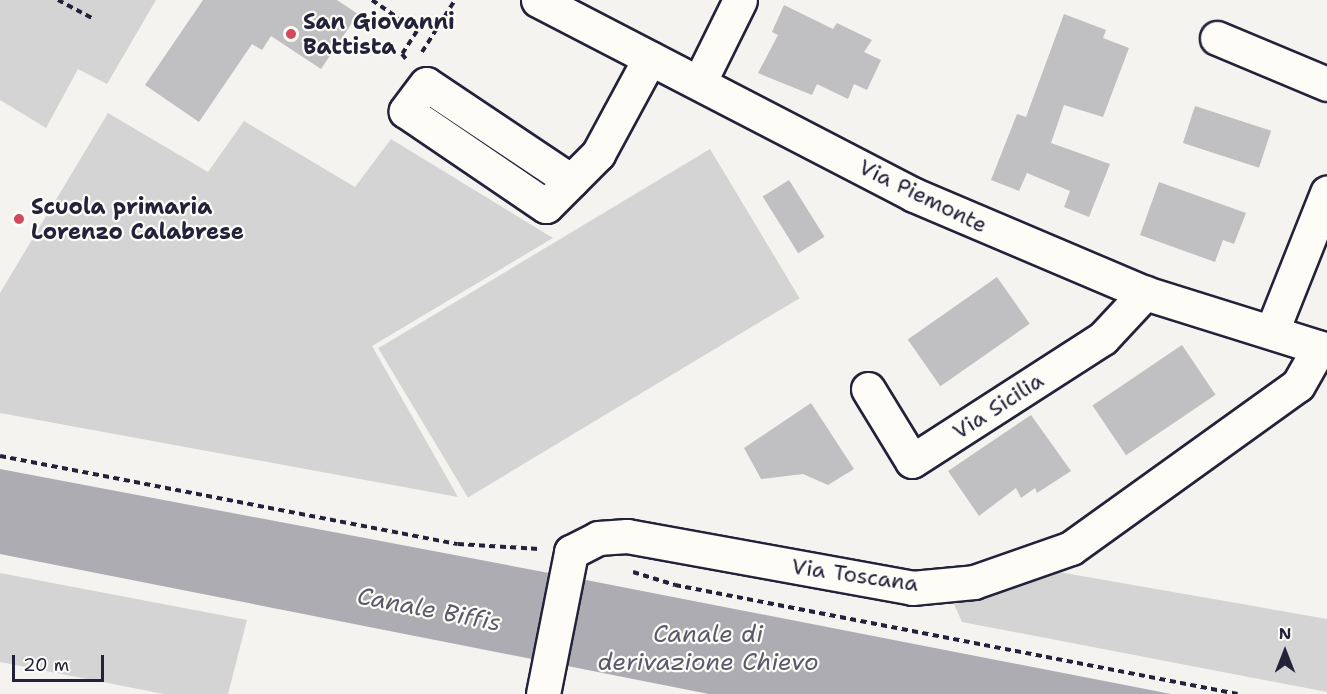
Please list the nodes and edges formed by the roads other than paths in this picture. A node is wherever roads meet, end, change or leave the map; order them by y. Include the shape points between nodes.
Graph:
1 (538, 0) edge
2 (740, 0) edge
3 (1217, 38) dead end
4 (650, 58) junction
5 (419, 75) road end
6 (700, 81) junction
7 (1327, 84) edge
8 (1327, 193) edge
9 (1145, 293) junction
10 (1272, 331) junction
11 (1323, 349) edge
12 (868, 389) dead end
13 (546, 680) edge

1 - 4 street, Via Piemonte
2 - 6 street
3 - 7 street
4 - 5 street via 598,154 546,207 406,111
4 - 6 street, Via Piemonte
6 - 9 street, Via Piemonte via 914,195
8 - 10 street
9 - 10 street, Via Piemonte
9 - 12 street, Via Sicilia via 1102,338 912,461
10 - 11 street, Via Piemonte
11 - 13 street, Via Toscana via 1298,385 1071,548 974,582 912,588 627,536 598,538 568,566

